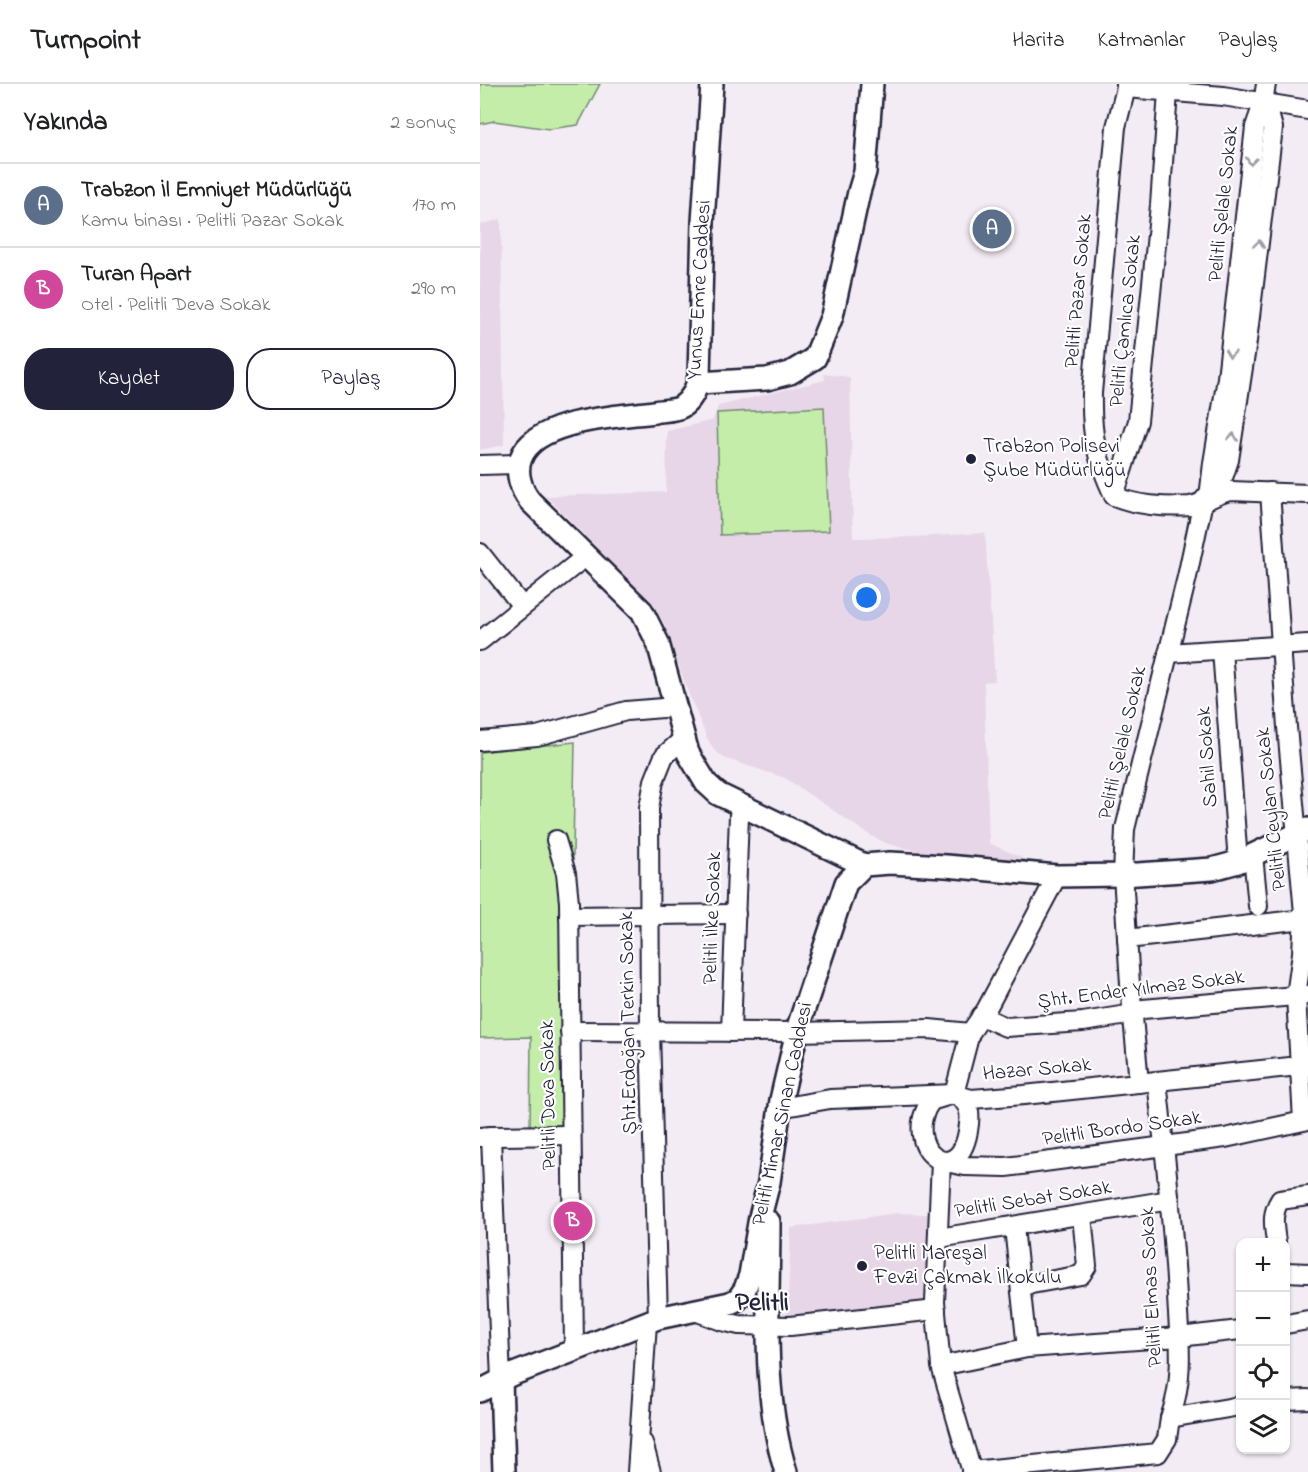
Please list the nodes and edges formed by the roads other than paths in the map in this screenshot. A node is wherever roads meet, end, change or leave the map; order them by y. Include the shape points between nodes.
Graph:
1 (712, 84) edge
2 (872, 84) edge
3 (1266, 84) edge
4 (1126, 86) edge
5 (1168, 92) junction
6 (1263, 104) junction
7 (1308, 110) edge
8 (698, 383) junction
9 (518, 464) junction
10 (480, 465) edge
11 (1270, 492) junction
12 (1308, 494) edge
13 (1207, 495) junction
14 (1113, 496) junction
15 (480, 553) edge
16 (586, 556) junction
17 (522, 606) junction
18 (480, 641) edge
19 (1308, 644) edge
20 (1280, 646) junction
21 (1222, 650) junction
22 (1168, 653) junction
23 (675, 707) junction
24 (683, 739) junction
25 (480, 741) edge
26 (742, 806) junction
27 (1303, 831) edge
28 (556, 840) dead end
29 (1246, 859) junction
30 (864, 865) junction
31 (1123, 875) junction
32 (1057, 876) junction
33 (1305, 884) edge
34 (1258, 906) dead end
35 (736, 914) junction
36 (650, 915) junction
37 (569, 916) junction
38 (1304, 919) junction
39 (1127, 939) junction
40 (1302, 995) edge
41 (1133, 1013) junction
42 (981, 1016) junction
43 (570, 1030) junction
44 (650, 1031) junction
45 (731, 1032) junction
46 (797, 1032) junction
47 (970, 1033) junction
48 (1302, 1055) edge
49 (1148, 1082) junction
50 (954, 1094) junction
51 (780, 1108) junction
52 (1306, 1120) edge
53 (572, 1135) junction
54 (486, 1137) edge
55 (1163, 1146) junction
56 (941, 1161) junction
57 (769, 1182) junction
58 (1308, 1196) edge
59 (1170, 1200) junction
60 (1082, 1216) junction
61 (1014, 1227) junction
62 (939, 1238) junction
63 (1275, 1238) edge
64 (1290, 1272) edge
65 (1308, 1273) edge
66 (489, 1279) edge
67 (1021, 1286) junction
68 (936, 1310) junction
69 (695, 1311) junction
70 (1308, 1320) edge
71 (653, 1321) junction
72 (1290, 1323) edge
73 (769, 1326) junction
74 (1236, 1330) edge
75 (1179, 1337) junction
76 (1027, 1348) junction
77 (574, 1350) junction
78 (940, 1366) junction
79 (501, 1380) junction
80 (480, 1391) edge
81 (1308, 1399) edge
82 (1290, 1400) edge
83 (1236, 1407) edge
84 (1170, 1418) junction
85 (640, 1430) junction
86 (971, 1471) edge
87 (504, 1472) edge
88 (637, 1472) edge
89 (651, 1472) edge
90 (786, 1472) edge

1 - 8 street, Yunus Emre Caddesi
2 - 8 street via 865,172 832,316 815,357 790,373 767,379
3 - 6 street, Pelitli Şelale Sokak
4 - 5 street
4 - 14 street, Pelitli Pazar Sokak via 1116,127 1092,393 1094,444
5 - 6 street
5 - 14 street, Pelitli Çamlıca Sokak via 1138,421
6 - 7 street
6 - 13 street, Pelitli Şelale Sokak via 1255,127 1230,357
8 - 9 street, Yunus Emre Caddesi via 680,408 560,427 532,441
9 - 10 street
9 - 16 street via 523,492
11 - 12 street
11 - 13 street
11 - 20 street, Pelitli Ceylan Sokak
13 - 14 street via 1192,506 1159,505
13 - 22 street, Pelitli Şelale Sokak
15 - 17 street
16 - 17 street
16 - 23 street via 642,611 650,624
17 - 18 street
19 - 20 street
20 - 21 street
20 - 27 street, Pelitli Ceylan Sokak via 1294,809
21 - 22 street
21 - 29 street, Sahil Sokak
22 - 31 street, Pelitli Şelale Sokak via 1125,829
23 - 24 street
23 - 25 street via 626,711 543,735
24 - 26 street via 706,783
24 - 36 street, Şht.Erdoğan Terkin Sokak via 664,756 654,781 649,808
26 - 30 street
26 - 35 street, Pelitli İlke Sokak
27 - 29 street
27 - 33 street, Pelitli Ceylan Sokak
28 - 37 street, Pelitli Deva Sokak via 566,873
29 - 31 street via 1212,869
29 - 34 street, Sahil Sokak
30 - 32 street via 946,866
30 - 46 street, Pelitli Mimar Sinan Caddesi via 846,884
31 - 32 street
31 - 39 street, Pelitli Şelale Sokak
32 - 42 street
33 - 38 street, Pelitli Ceylan Sokak
35 - 36 street
35 - 45 street, Pelitli İlke Sokak
36 - 37 street
36 - 44 street, Şht.Erdoğan Terkin Sokak
37 - 43 street, Pelitli Deva Sokak
38 - 39 street
38 - 40 street, Pelitli Ceylan Sokak
39 - 41 street, Pelitli Şelale Sokak
40 - 41 street, Şht. Ender Yılmaz Sokak
40 - 48 street, Pelitli Ceylan Sokak
41 - 42 street, Şht. Ender Yılmaz Sokak via 1083,1022 1006,1027
41 - 49 street, Pelitli Şelale Sokak
42 - 47 street
43 - 44 street
43 - 53 street, Pelitli Deva Sokak
44 - 45 street
44 - 71 street, Şht.Erdoğan Terkin Sokak
45 - 46 street
46 - 47 street via 929,1029
46 - 51 street, Pelitli Mimar Sinan Caddesi
47 - 50 street
48 - 49 street, Hazar Sokak
48 - 52 street, Pelitli Ceylan Sokak
49 - 50 street, Hazar Sokak via 970,1098
49 - 55 street, Pelitli Elmas Sokak
50 - 51 street, Hazar Sokak via 830,1099
50 - 56 street via 969,1109 968,1137 960,1154 950,1161
50 - 56 street via 931,1101 924,1115 925,1145
51 - 57 street, Pelitli Mimar Sinan Caddesi
52 - 55 street, Pelitli Bordo Sokak via 1226,1138
53 - 54 street
53 - 77 street, Pelitli Deva Sokak
54 - 66 street
55 - 56 street, Pelitli Bordo Sokak via 1006,1167
55 - 59 street, Pelitli Elmas Sokak
56 - 62 street
57 - 69 street, Pelitli Mimar Sinan Caddesi via 745,1288 730,1303
57 - 73 street
58 - 63 street via 1281,1200 1272,1219
59 - 60 street, Pelitli Sebat Sokak
59 - 75 street, Pelitli Elmas Sokak
60 - 61 street, Pelitli Sebat Sokak
60 - 67 street via 1087,1266 1081,1275
61 - 62 street, Pelitli Sebat Sokak
61 - 67 street
62 - 68 street
64 - 65 street
66 - 79 street
67 - 76 street
68 - 73 street
68 - 78 street
69 - 71 street, Pelitli Mimar Sinan Caddesi
69 - 73 street via 722,1322
70 - 72 street
71 - 77 street, Pelitli Mimar Sinan Caddesi
71 - 85 street, Şht.Erdoğan Terkin Sokak
73 - 90 street via 772,1409
74 - 75 street
75 - 76 street
75 - 84 street, Pelitli Elmas Sokak via 1179,1385
76 - 78 street
77 - 79 street, Pelitli Mimar Sinan Caddesi
78 - 86 street
79 - 80 street, Pelitli Mimar Sinan Caddesi
79 - 87 street
81 - 82 street
83 - 84 street
84 - 86 street, Pelitli Elmas Sokak via 1167,1439 1158,1453
85 - 88 street, Şht.Erdoğan Terkin Sokak
85 - 89 street

